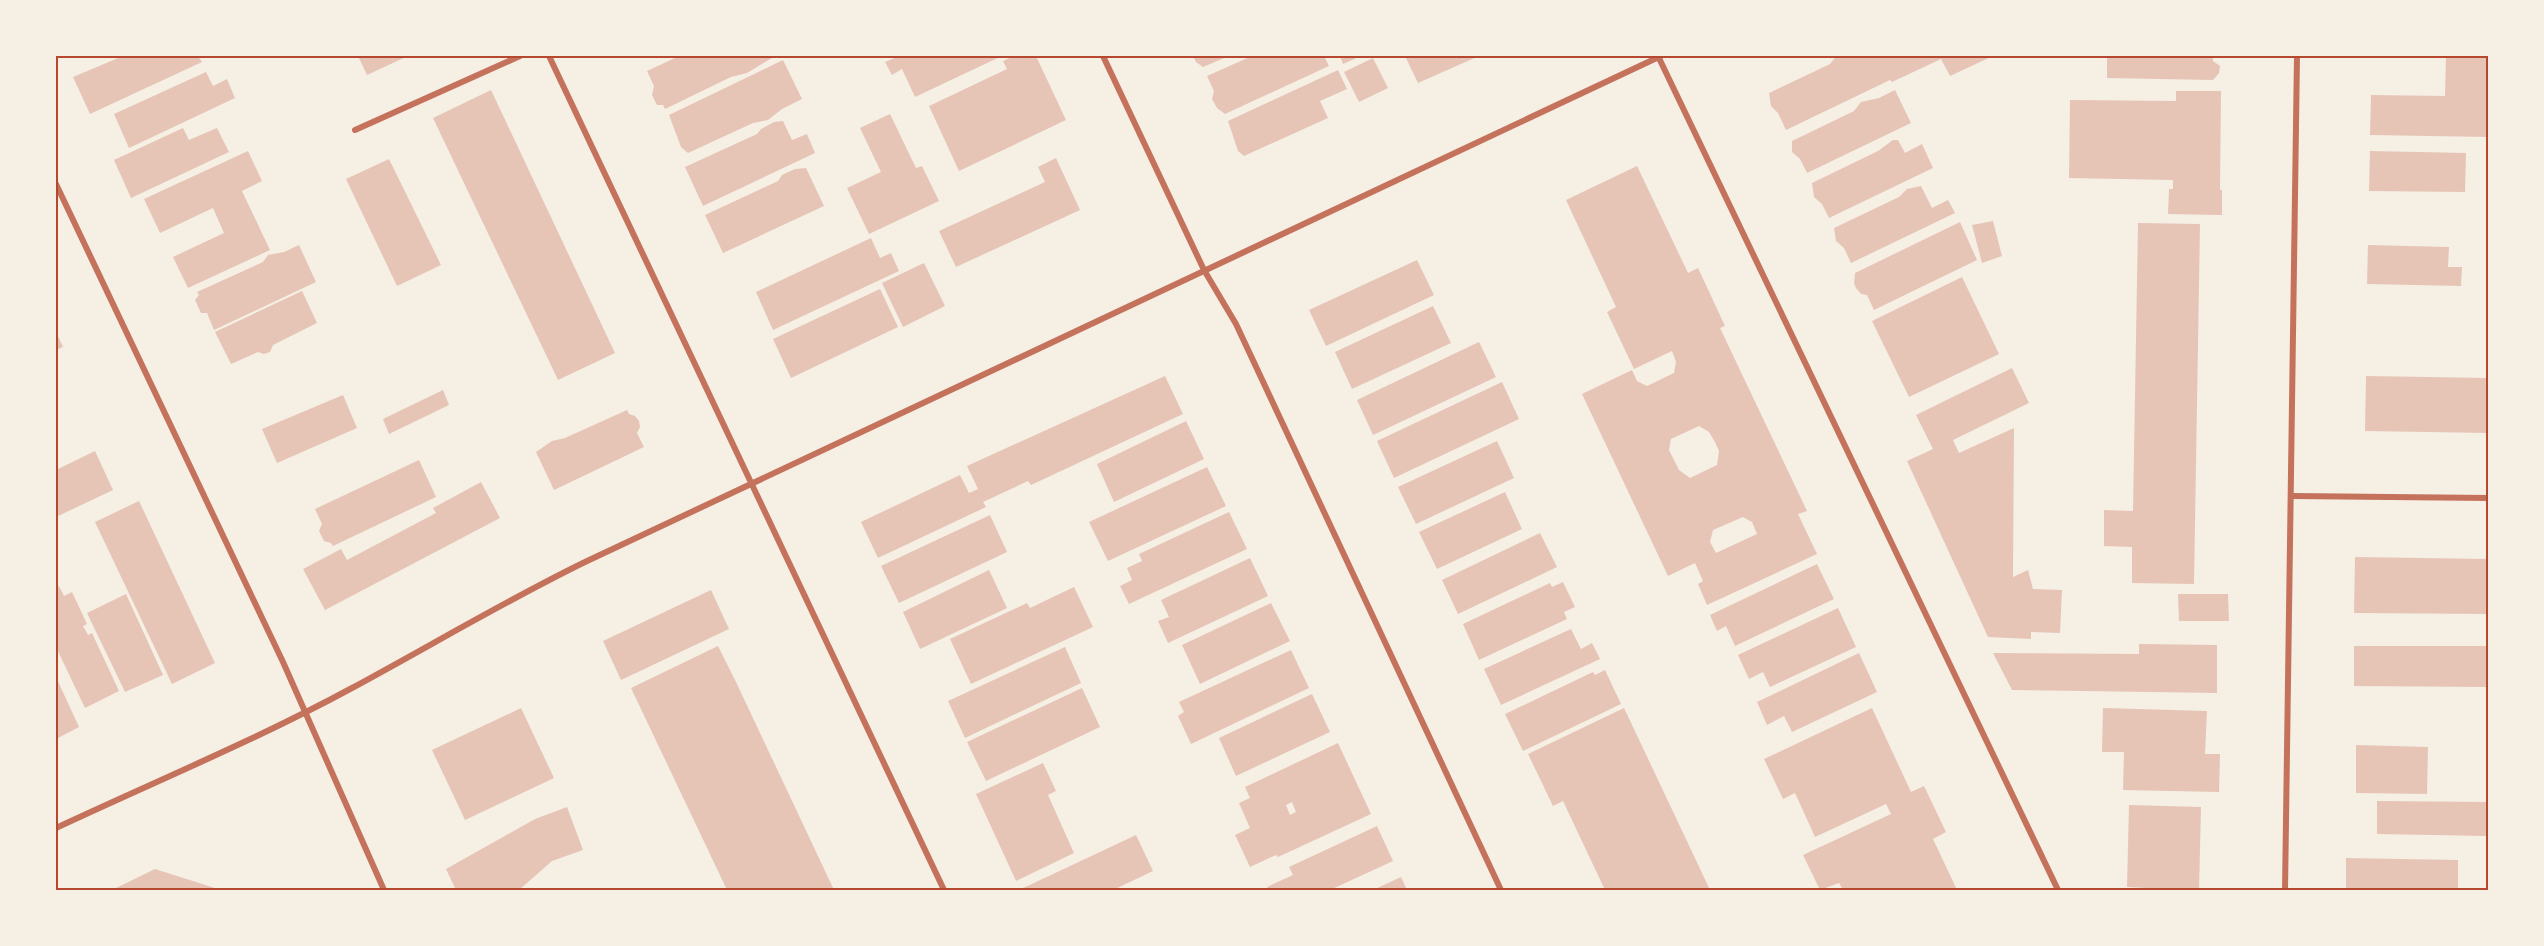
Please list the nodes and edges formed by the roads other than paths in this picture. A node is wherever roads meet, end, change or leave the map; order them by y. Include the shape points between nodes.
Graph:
1 (520, 56) edge
2 (549, 56) edge
3 (1102, 56) edge
4 (1659, 56) edge
5 (2297, 56) edge
6 (356, 130) dead end
7 (56, 183) edge
8 (1204, 270) junction
9 (752, 484) junction
10 (2292, 496) junction
11 (2488, 498) edge
12 (305, 711) junction
13 (56, 828) edge
14 (384, 891) edge
15 (944, 891) edge
16 (1501, 891) edge
17 (2058, 891) edge
18 (2285, 891) edge

1 - 6 street
2 - 9 street
3 - 8 street
4 - 8 street
4 - 17 street
5 - 10 street
7 - 12 street
8 - 9 street
8 - 16 street via 1236,324
9 - 12 street via 527,590
9 - 15 street
10 - 11 street
10 - 18 street
12 - 13 street
12 - 14 street

